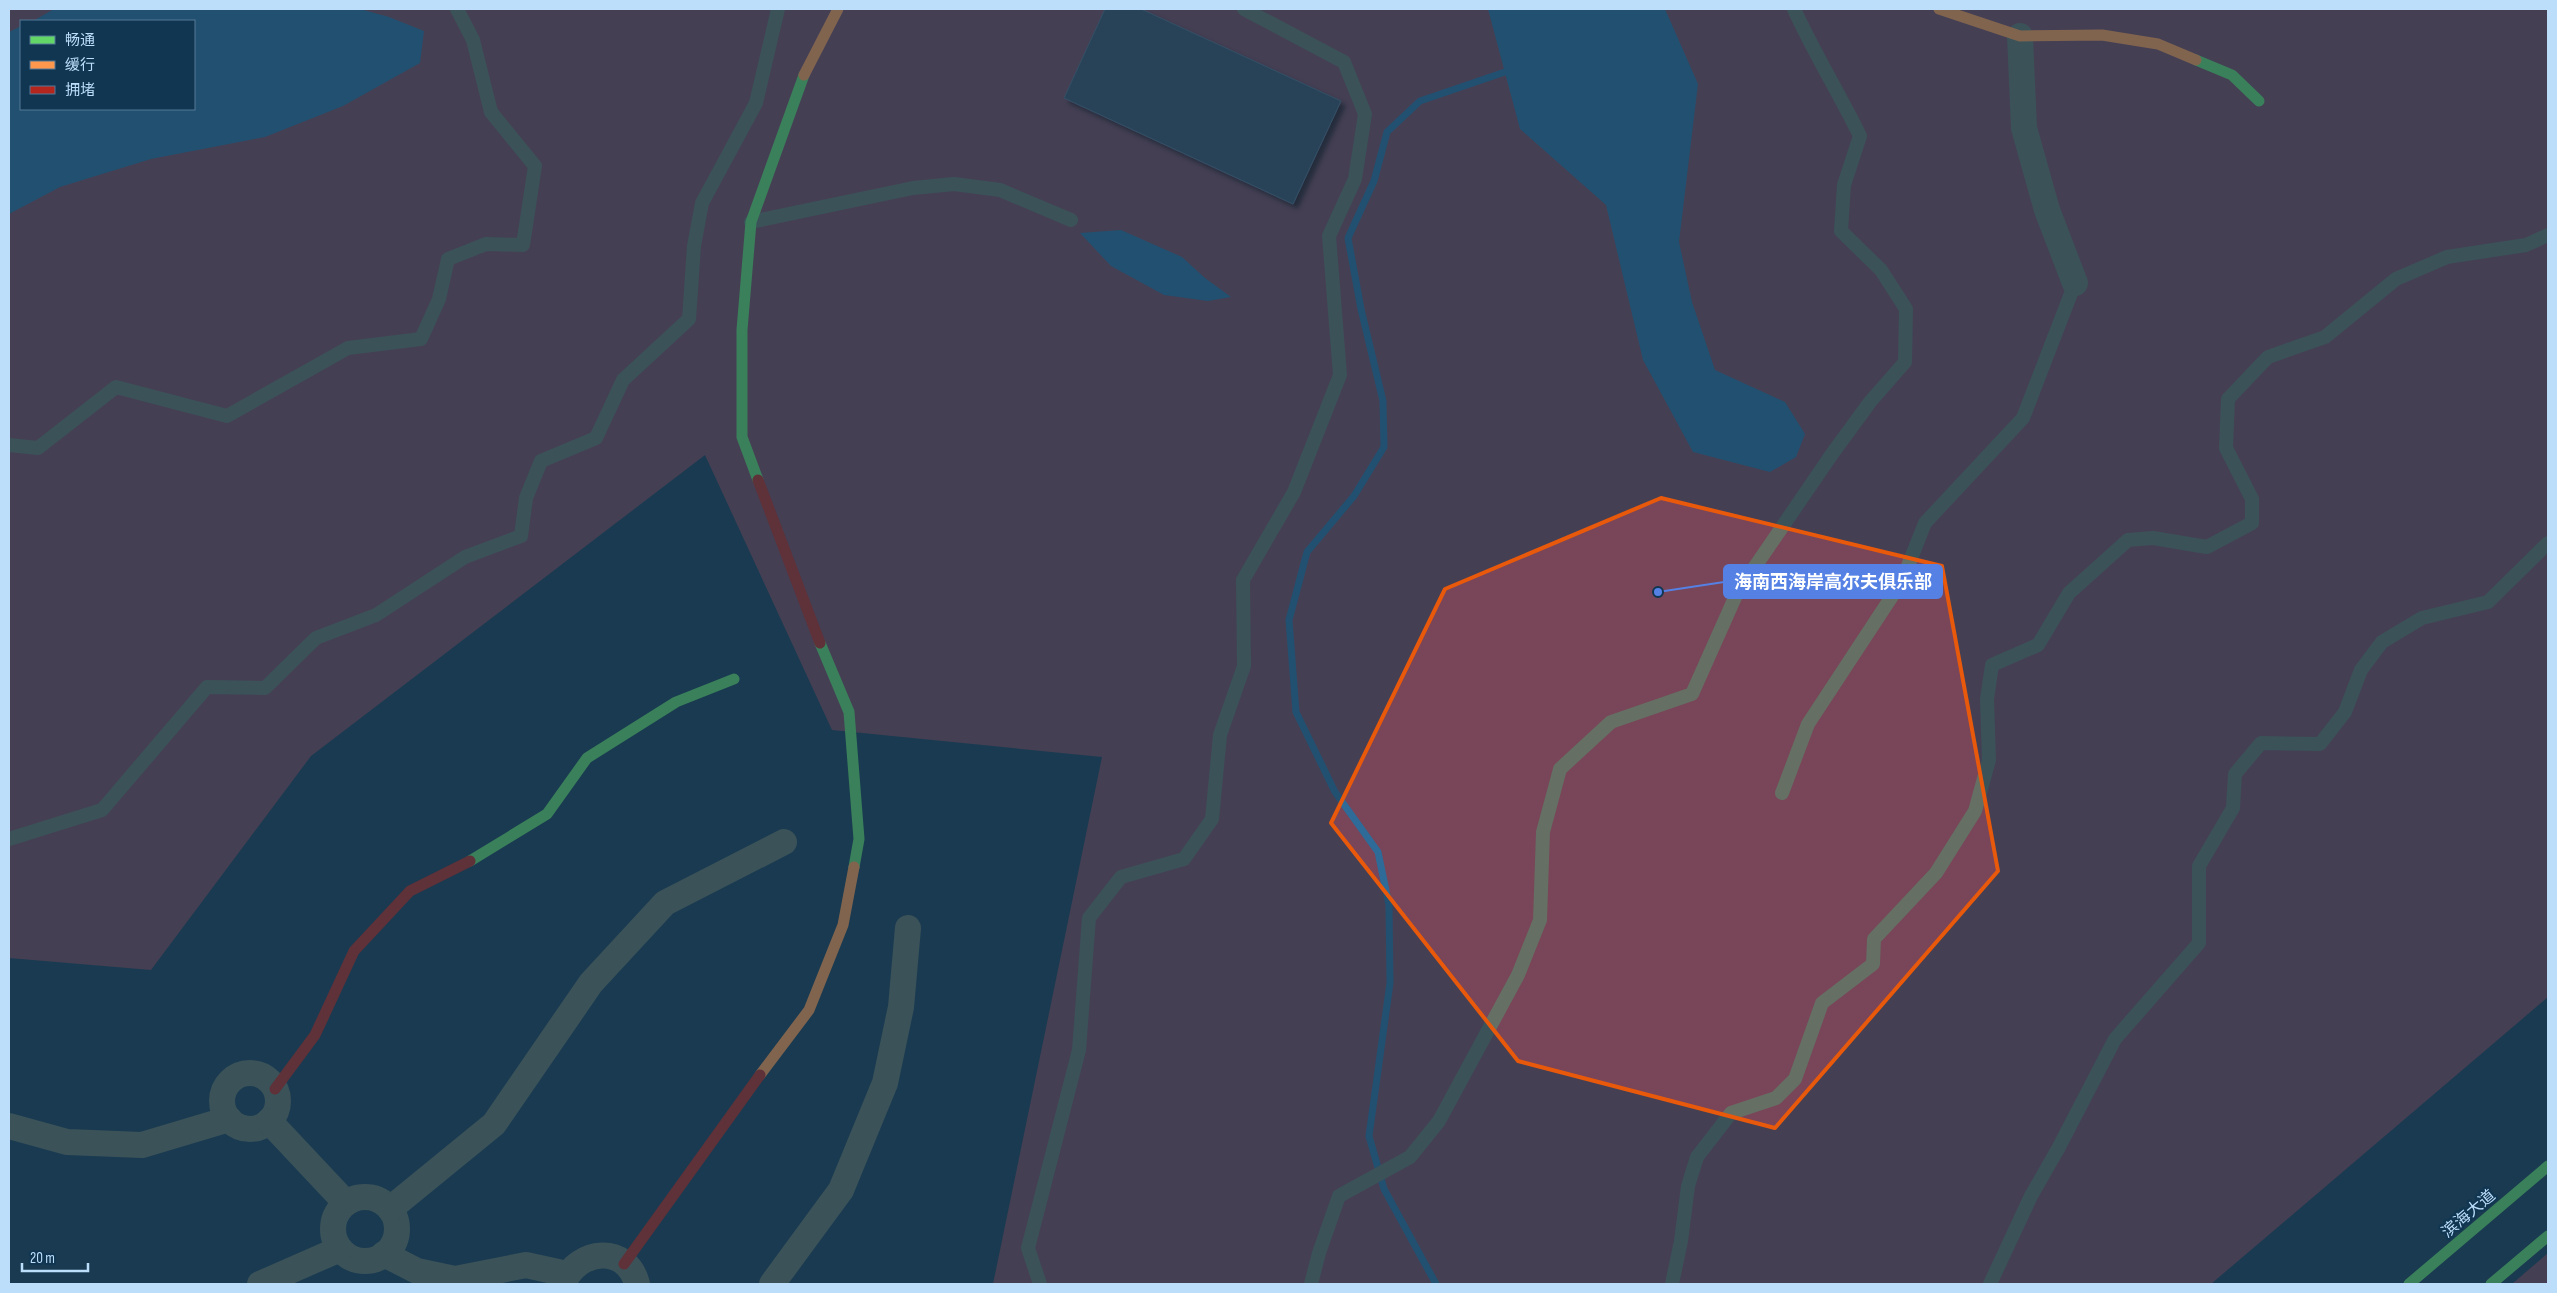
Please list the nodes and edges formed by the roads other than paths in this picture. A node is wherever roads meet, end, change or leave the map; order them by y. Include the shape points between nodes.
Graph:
1 (457, 9) edge
2 (778, 9) edge
3 (838, 9) edge
4 (1244, 9) edge
5 (1794, 9) edge
6 (1939, 9) edge
7 (2020, 36) junction
8 (2259, 101) dead end
9 (1071, 220) dead end
10 (751, 222) junction
11 (2548, 235) edge
12 (2074, 282) joint
13 (9, 445) edge
14 (2548, 543) edge
15 (734, 678) dead end
16 (1782, 793) dead end
17 (9, 839) edge
18 (784, 842) dead end
19 (908, 928) dead end
20 (275, 1089) junction
21 (229, 1119) junction
22 (269, 1121) junction
23 (9, 1126) edge
24 (2548, 1166) edge
25 (346, 1203) junction
26 (390, 1209) junction
27 (2548, 1236) edge
28 (340, 1249) junction
29 (384, 1254) junction
30 (631, 1274) edge
31 (565, 1279) edge
32 (260, 1284) edge
33 (772, 1284) edge
34 (1040, 1284) edge
35 (1311, 1284) edge
36 (1672, 1284) edge
37 (1990, 1284) edge
38 (2409, 1284) edge
39 (2492, 1284) edge

1 - 13 lane via 473,40 491,112 534,166 523,245 486,244 448,259 439,299 421,339 348,348 227,416 116,387 38,448
2 - 17 lane via 756,103 702,203 694,246 688,319 623,380 596,438 541,460 526,498 521,536 465,556 376,614 316,638 265,688 207,687 102,810
3 - 10 main road via 807,66
4 - 34 lane via 1344,62 1365,114 1355,179 1329,236 1340,375 1294,492 1242,580 1244,666 1220,735 1212,819 1184,859 1122,877 1089,918 1079,1050 1028,1248
5 - 35 lane via 1813,51 1835,84 1860,136 1844,185 1841,231 1881,270 1906,309 1905,362 1870,402 1832,454 1737,593 1692,694 1611,722 1560,769 1543,832 1540,920 1518,975 1439,1122 1410,1156 1339,1196 1318,1253
6 - 7 main road
7 - 8 main road via 2102,35 2158,44 2232,75
7 - 12 street via 2024,128 2047,210
9 - 10 lane via 1000,190 954,184 913,188
10 - 30 main road via 742,330 742,437 804,607 849,712 859,839 843,925 809,1010 744,1096
11 - 36 lane via 2526,245 2447,257 2396,279 2325,337 2268,357 2228,399 2226,448 2252,499 2252,523 2207,547 2153,538 2128,540 2069,593 2038,645 1992,665 1987,699 1989,760 1975,811 1936,872 1874,939 1872,964 1822,1003 1795,1079 1776,1098 1731,1113 1698,1157 1688,1186 1682,1240
12 - 16 lane via 2023,418 1925,523 1902,581 1808,724
14 - 37 lane via 2488,602 2422,618 2382,642 2361,670 2344,712 2320,744 2261,744 2235,774 2233,808 2199,866 2199,943 2115,1039 2031,1196
15 - 20 main road via 676,702 587,758 546,814 488,852 410,891 354,951 315,1034
18 - 26 street via 665,903 591,983 494,1124
19 - 33 street via 901,1007 885,1083 842,1190
20 - 21 street via 262,1076 243,1074 235,1078 224,1092 224,1111
20 - 22 street via 277,1106
21 - 22 street via 244,1128 262,1126
21 - 23 street via 142,1145 68,1142
22 - 25 street
24 - 38 main road, 滨海大道
25 - 26 street via 364,1197 374,1198
25 - 28 street via 334,1219 334,1235
26 - 29 street via 396,1233 391,1247
27 - 39 main road
28 - 29 street via 356,1259 375,1259
28 - 32 street
29 - 31 street via 417,1271 455,1279 526,1265
30 - 31 street via 613,1257 600,1255 587,1257 576,1264

